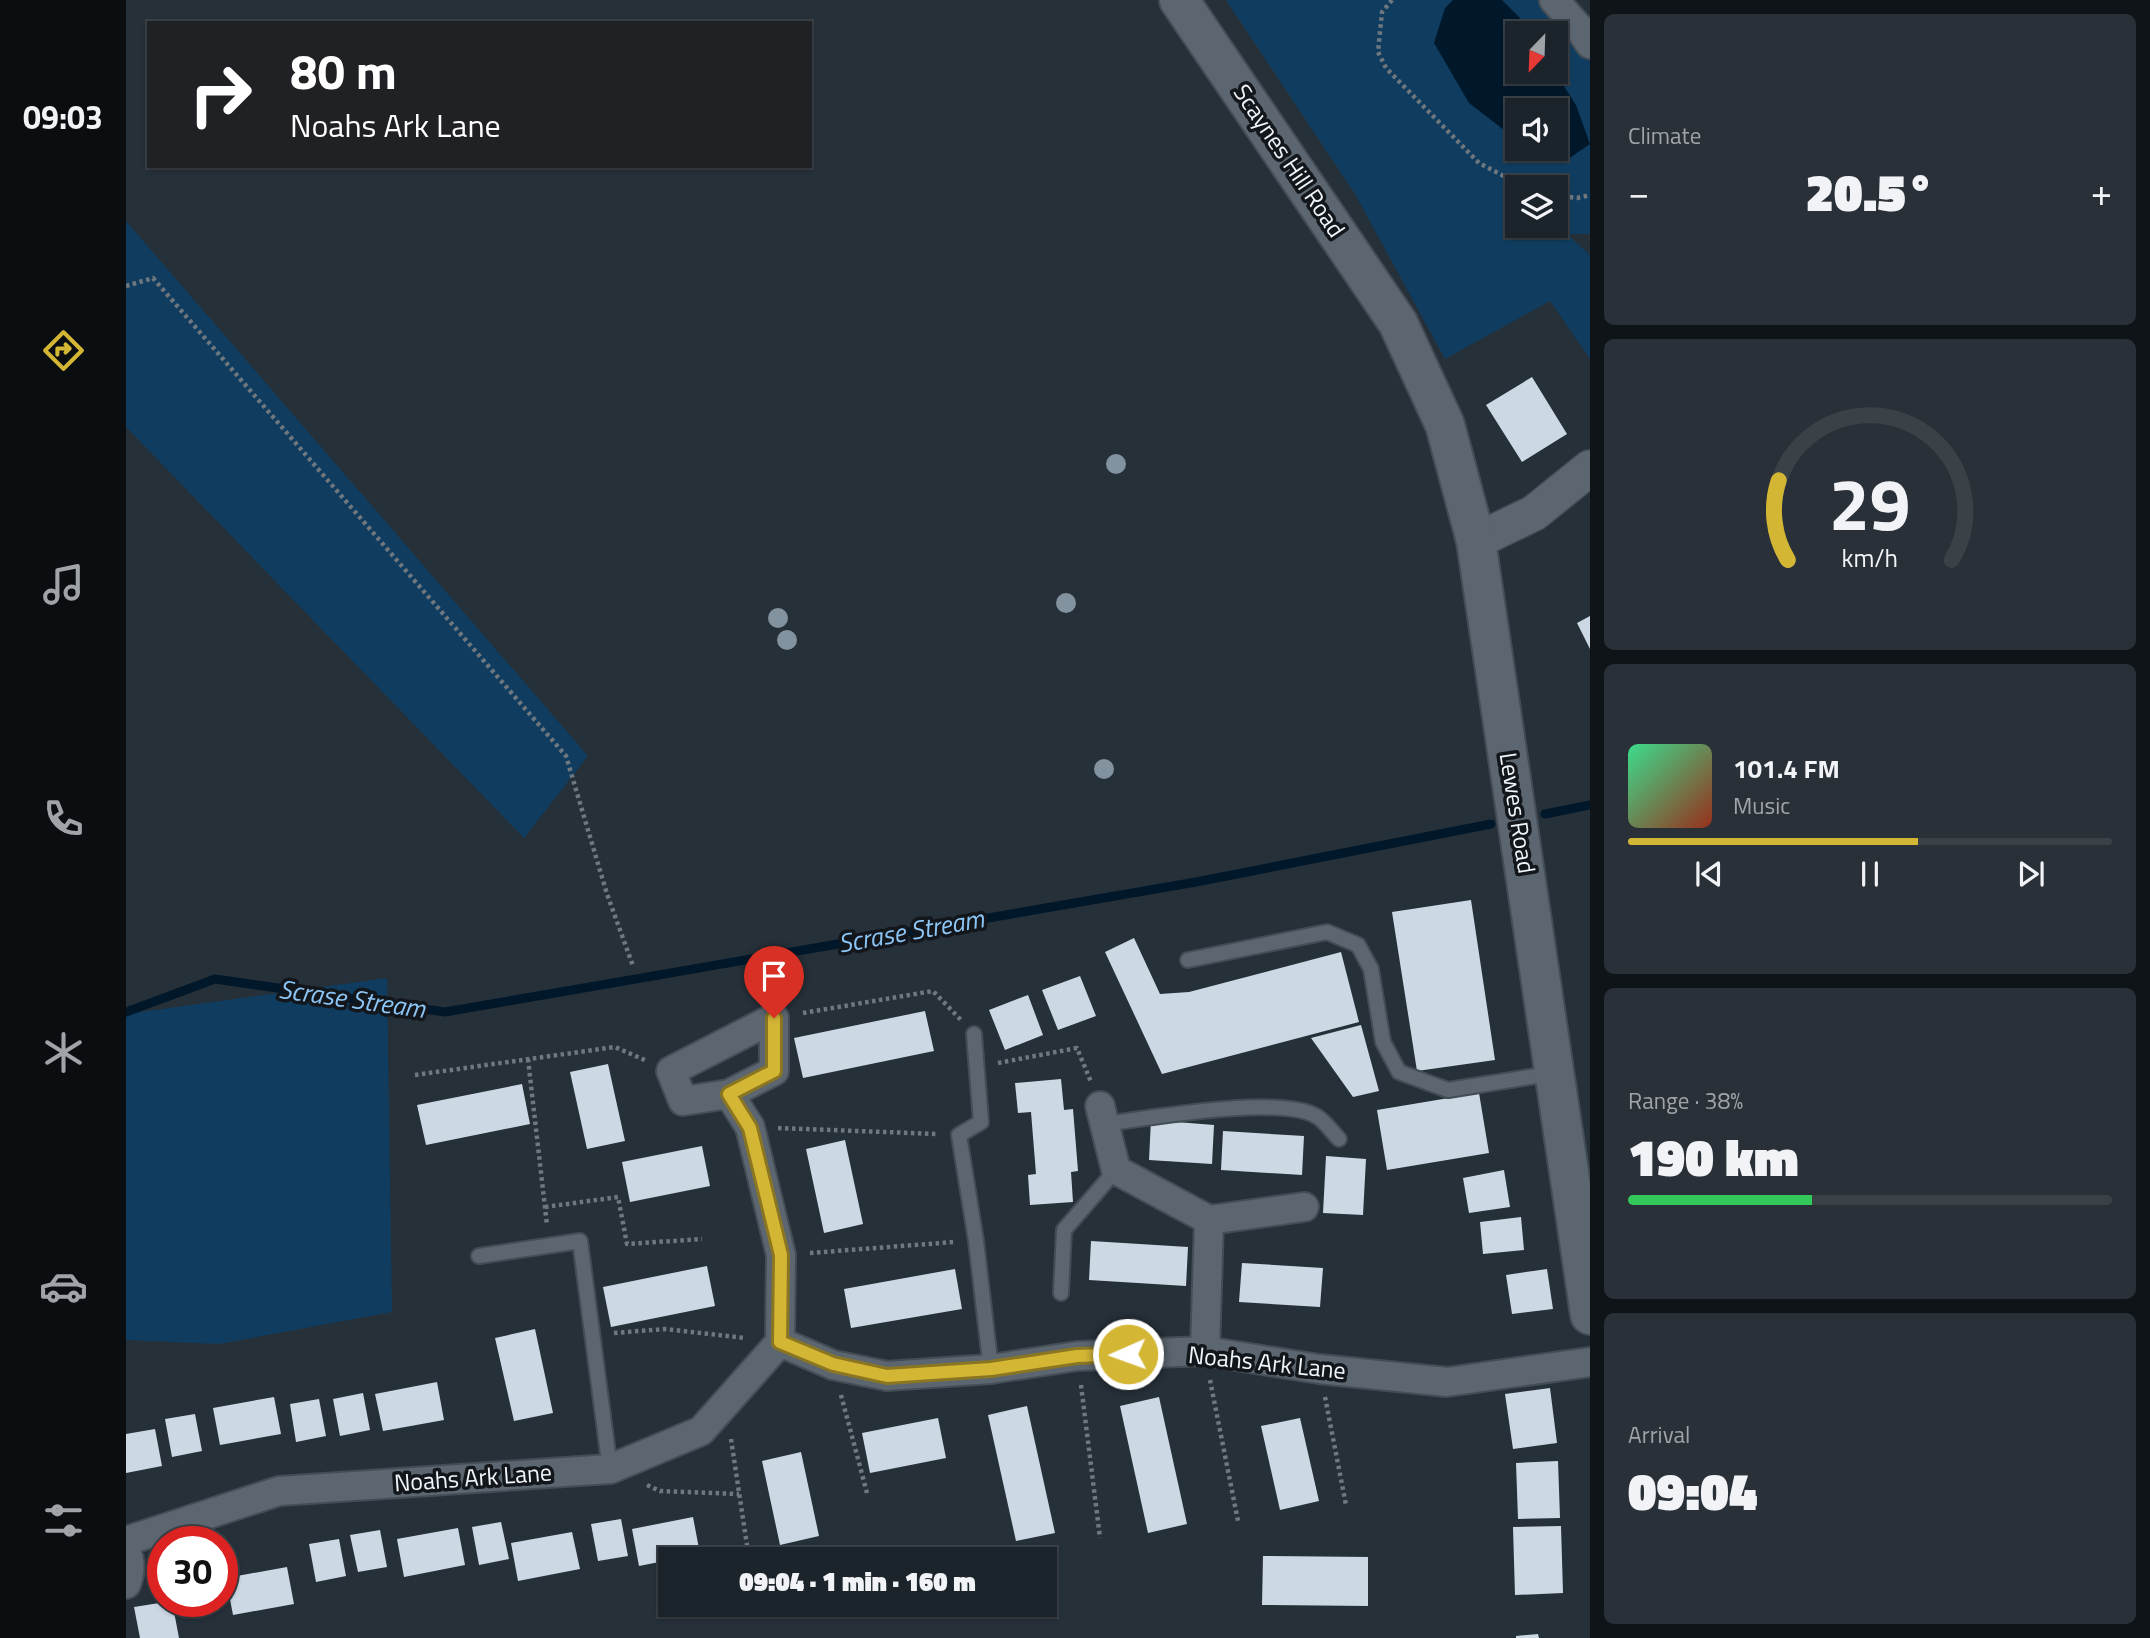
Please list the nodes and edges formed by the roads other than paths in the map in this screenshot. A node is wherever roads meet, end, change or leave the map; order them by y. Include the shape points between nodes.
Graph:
1 (1179, 0) edge
2 (1554, 0) edge
3 (1590, 44) edge
4 (1398, 323) joint
5 (1590, 468) edge
6 (1476, 541) junction
7 (1188, 960) dead end
8 (974, 1034) road end
9 (1556, 1073) junction
10 (729, 1094) junction
11 (1103, 1115) joint
12 (1339, 1139) dead end
13 (1116, 1170) junction
14 (1304, 1207) dead end
15 (1209, 1220) junction
16 (479, 1256) dead end
17 (1061, 1293) dead end
18 (1590, 1315) edge
19 (780, 1342) junction
20 (1205, 1351) junction
21 (1590, 1362) edge
22 (991, 1369) junction
23 (610, 1469) junction
24 (126, 1541) edge
25 (126, 1550) edge
26 (126, 1584) edge

1 - 4 main road, Scaynes Hill Road
2 - 3 street
4 - 6 main road, Lewes Road via 1445,425
5 - 6 street via 1534,513
6 - 9 main road, Lewes Road
7 - 9 lane via 1326,932 1358,945 1371,969 1383,1042 1399,1072 1448,1090
8 - 22 lane via 981,1122 959,1135
9 - 18 main road, Lewes Road
10 - 10 street via 683,1101 671,1070 774,1018 774,1071
10 - 19 street via 750,1128 781,1255
11 - 12 lane via 1299,1110 1317,1116
11 - 13 street
13 - 15 street
13 - 17 lane via 1064,1230
14 - 15 street
15 - 20 street
16 - 23 lane via 580,1241
19 - 22 street, Noahs Ark Lane via 833,1364 887,1376
19 - 23 street, Noahs Ark Lane via 701,1431
20 - 21 street, Noahs Ark Lane via 1447,1382
20 - 22 street, Noahs Ark Lane via 1077,1356
23 - 24 street, Noahs Ark Lane via 279,1492
25 - 26 street via 130,1573

